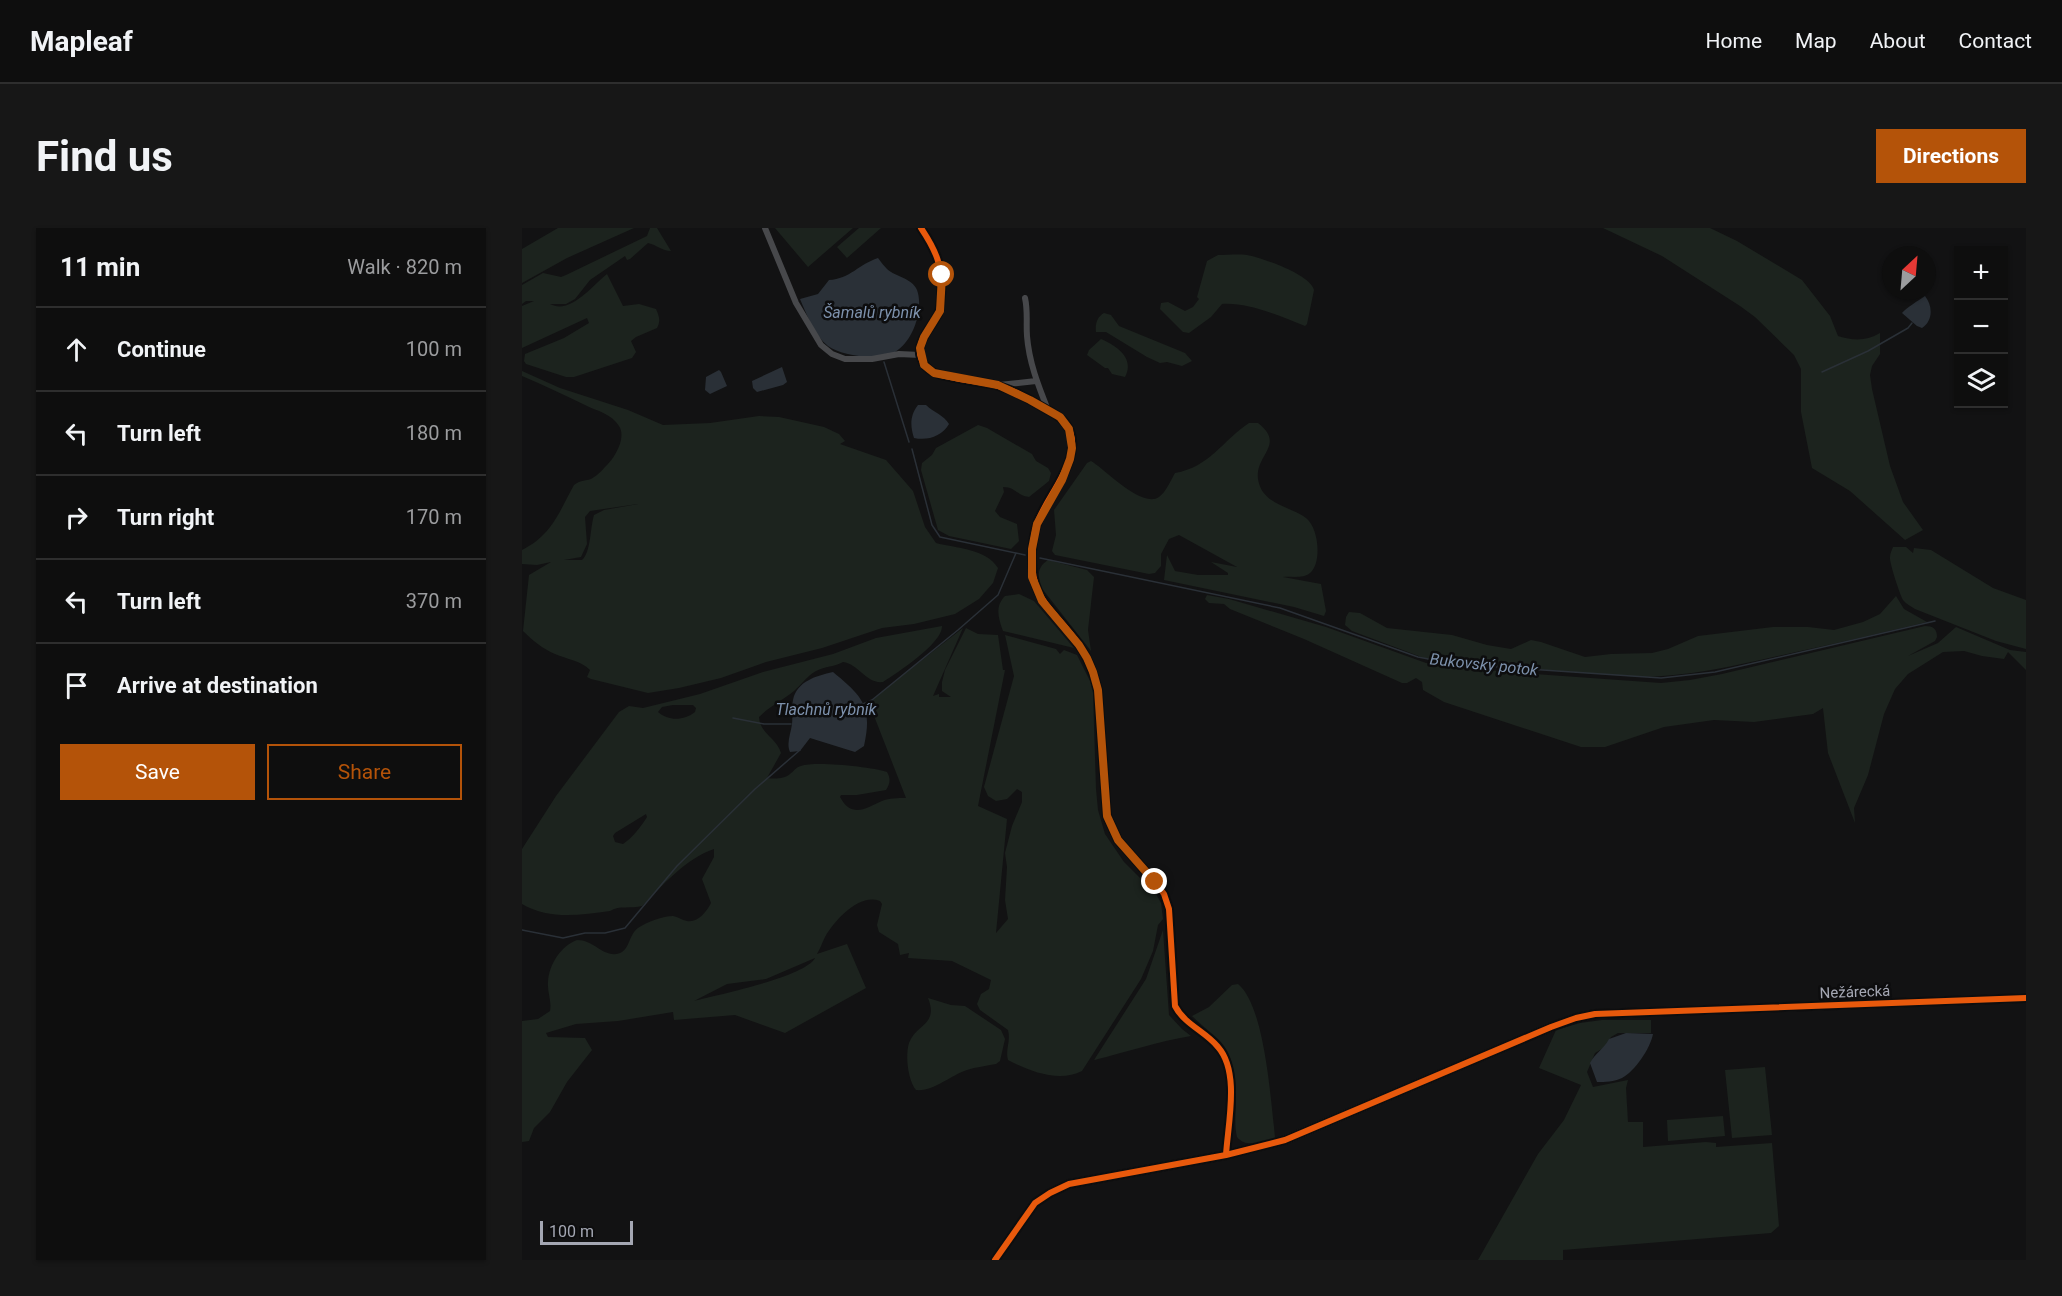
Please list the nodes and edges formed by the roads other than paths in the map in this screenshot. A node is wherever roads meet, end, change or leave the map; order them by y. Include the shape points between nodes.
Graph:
1 (765, 228) edge
2 (921, 228) edge
3 (1025, 298) dead end
4 (920, 354) junction
5 (1036, 381) junction
6 (998, 385) junction
7 (1048, 410) junction
8 (2026, 998) edge
9 (1226, 1155) junction
10 (995, 1260) edge

1 - 4 street via 796,303 821,345 832,354 858,360
2 - 4 street via 942,275 940,311 921,342
3 - 5 street
4 - 6 street via 924,365 934,373
5 - 6 street
5 - 7 street
6 - 7 street
7 - 9 street via 1069,429 1072,448 1062,480 1037,524 1032,577 1042,601 1079,645 1093,672 1098,690 1107,816 1118,840 1164,894 1169,909 1175,1006 1187,1023 1218,1047 1230,1070
8 - 9 street, Nežárecká via 1596,1014 1551,1027 1285,1140
9 - 10 street, Nežárecká via 1069,1184 1035,1203

